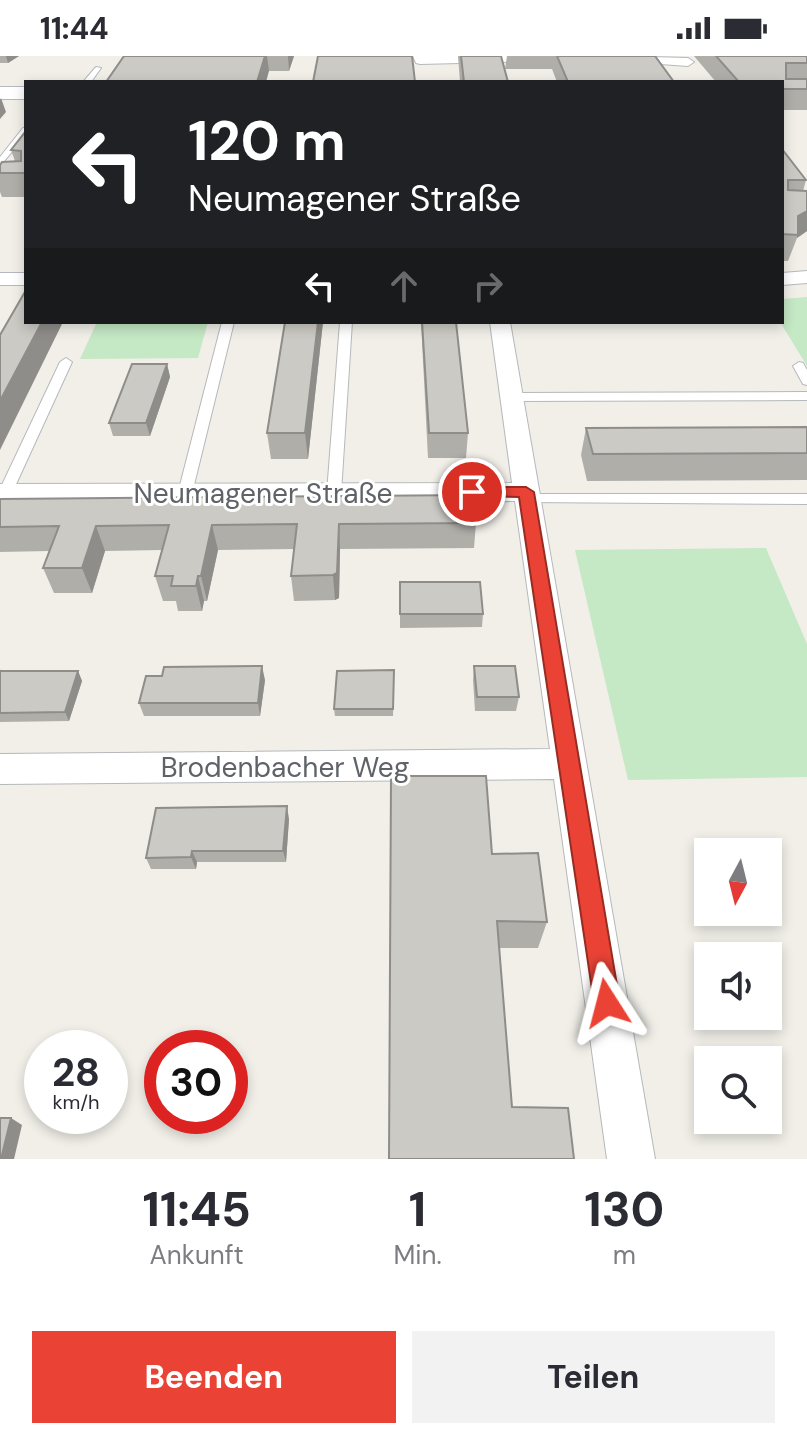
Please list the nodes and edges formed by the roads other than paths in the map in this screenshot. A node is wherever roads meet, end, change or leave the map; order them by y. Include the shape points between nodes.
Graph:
1 (419, 56) edge
2 (449, 57) edge
3 (563, 57) edge
4 (607, 57) edge
5 (688, 63) edge
6 (86, 68) dead end
7 (89, 80) edge
8 (0, 93) edge
9 (24, 93) edge
10 (22, 140) edge
11 (0, 163) edge
12 (807, 277) edge
13 (0, 279) edge
14 (24, 279) edge
15 (784, 279) edge
16 (227, 324) edge
17 (346, 324) edge
18 (500, 324) edge
19 (66, 362) dead end
20 (799, 366) dead end
21 (807, 381) edge
22 (807, 396) edge
23 (512, 397) junction
24 (2, 493) edge
25 (185, 493) junction
26 (334, 493) junction
27 (527, 495) junction
28 (807, 499) edge
29 (569, 764) junction
30 (0, 769) edge
31 (631, 1159) edge

1 - 2 street via 434,69
2 - 3 street
4 - 5 street
6 - 7 lane via 98,68
8 - 9 street
10 - 11 lane
12 - 15 street
13 - 14 street
16 - 25 lane
17 - 26 lane
18 - 23 street
19 - 24 lane
20 - 21 lane
22 - 23 lane
23 - 27 street
24 - 25 street, Neumagener Straße
25 - 26 street, Neumagener Straße
26 - 27 street, Neumagener Straße
27 - 28 lane
27 - 29 street
29 - 30 street, Brodenbacher Weg
29 - 31 street

